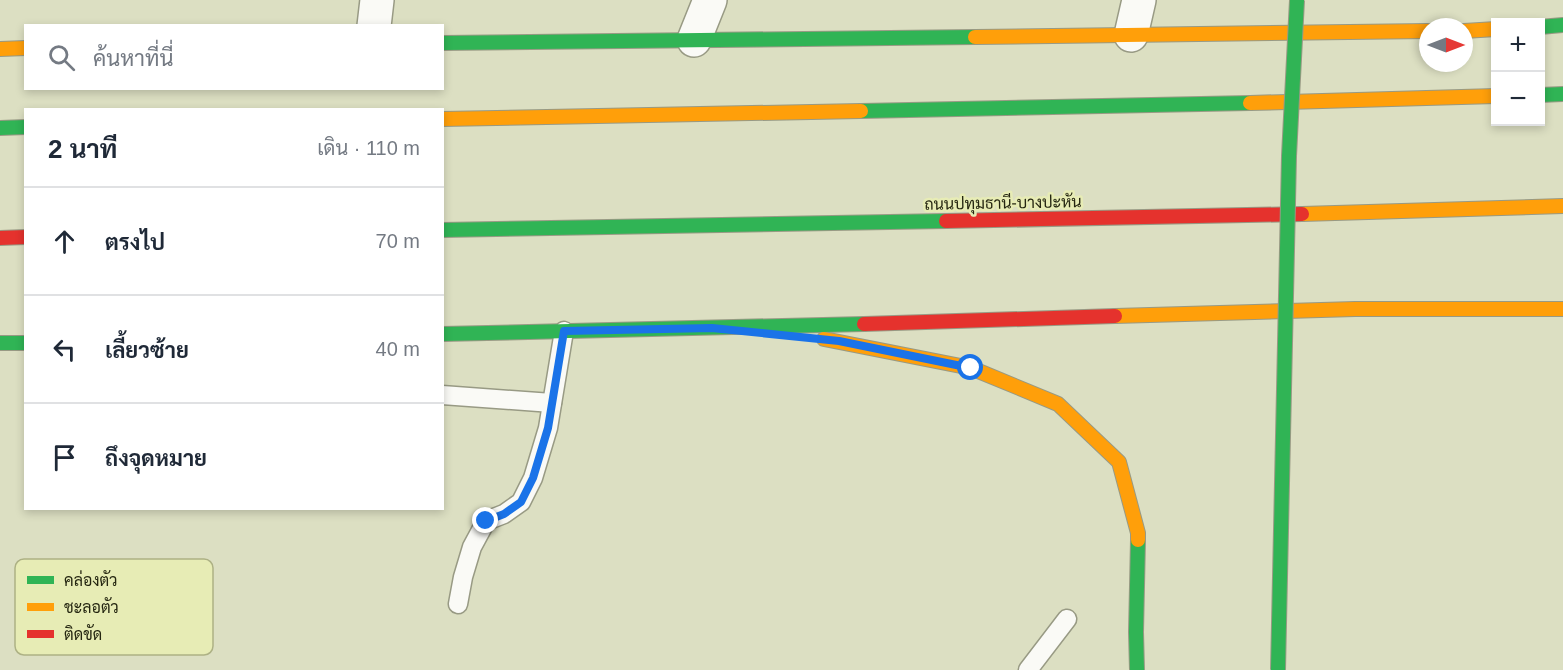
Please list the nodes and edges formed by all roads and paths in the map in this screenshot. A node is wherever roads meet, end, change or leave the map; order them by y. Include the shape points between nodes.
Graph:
1 (377, 0) edge
2 (710, 0) edge
3 (1139, 0) edge
4 (1297, 0) edge
5 (374, 24) edge
6 (1563, 25) edge
7 (1545, 27) edge
8 (1491, 29) edge
9 (1473, 30) edge
10 (1419, 31) edge
11 (1131, 35) junction
12 (694, 40) junction
13 (444, 43) edge
14 (24, 48) edge
15 (0, 49) edge
16 (1563, 94) edge
17 (1545, 95) edge
18 (1491, 96) edge
19 (444, 119) edge
20 (24, 127) edge
21 (0, 128) edge
22 (1563, 206) edge
23 (444, 230) edge
24 (0, 237) edge
25 (24, 237) edge
26 (1563, 309) edge
27 (712, 328) junction
28 (564, 331) junction
29 (444, 334) edge
30 (0, 343) edge
31 (24, 343) edge
32 (444, 395) edge
33 (552, 403) junction
34 (458, 604) dead end
35 (1067, 619) dead end
36 (1028, 670) edge
37 (1137, 670) edge
38 (1278, 670) edge

1 - 5 street
2 - 12 street
3 - 11 street
4 - 38 main road, bridge via 1289,156
6 - 7 main road
8 - 9 main road
10 - 11 main road
11 - 12 main road
12 - 13 main road
14 - 15 main road
16 - 17 main road
18 - 19 main road
20 - 21 main road
22 - 23 main road, ถนนปทุมธานี-บางปะหัน
24 - 25 main road
26 - 27 main road via 1355,309
27 - 28 main road
27 - 37 main road via 839,341 971,368 1058,404 1119,462 1138,533
28 - 29 main road
28 - 33 lane
30 - 31 main road
32 - 33 lane
33 - 34 lane via 533,478 521,502 486,521 472,547
35 - 36 lane

